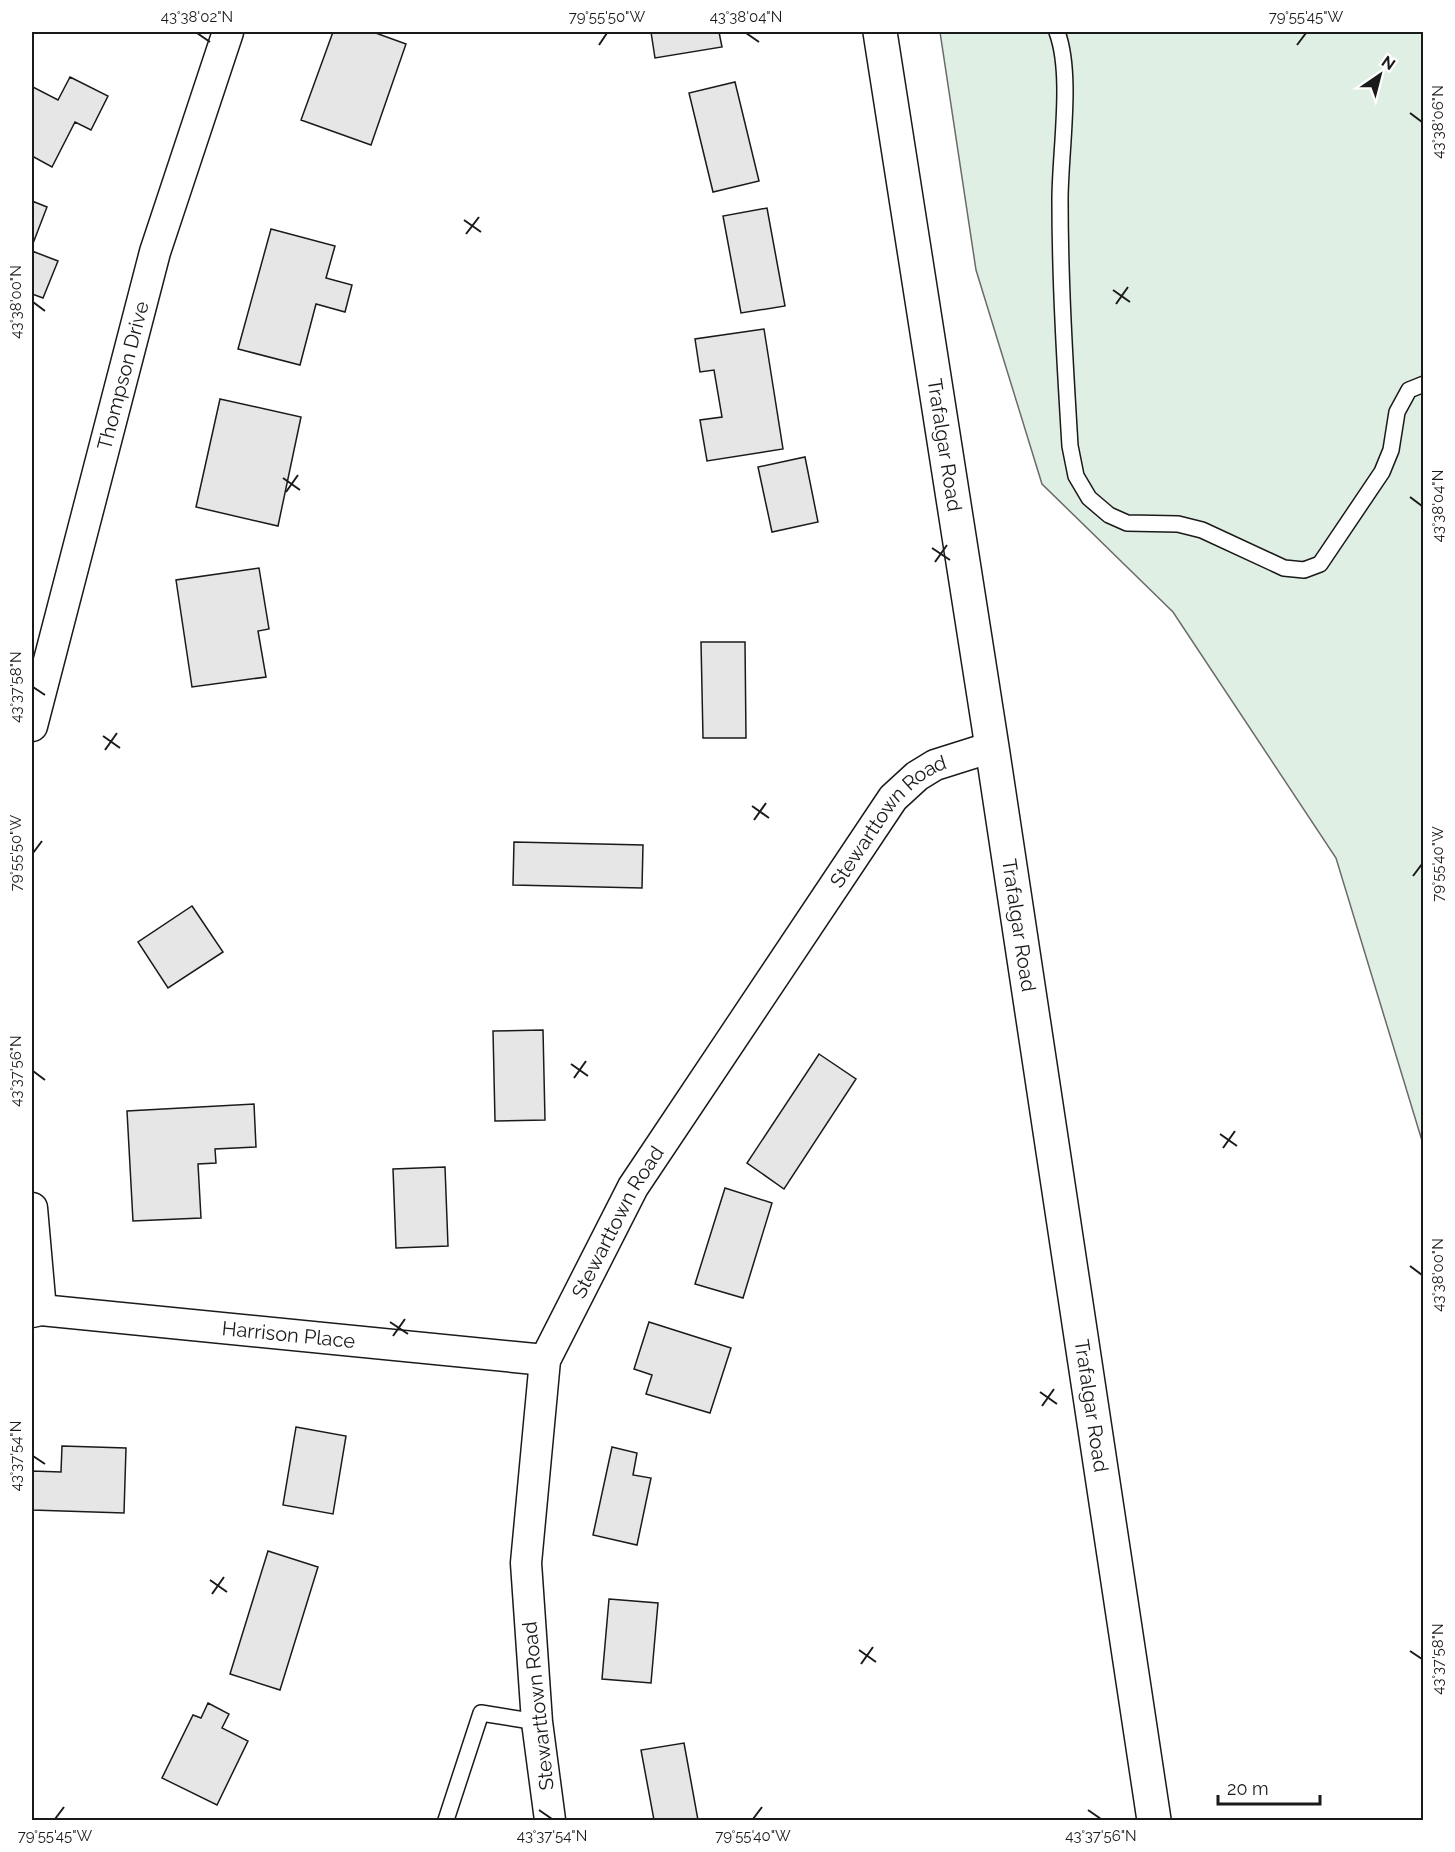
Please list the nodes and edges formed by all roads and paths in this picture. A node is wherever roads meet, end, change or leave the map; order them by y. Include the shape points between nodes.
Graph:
1 (228, 32) edge
2 (880, 32) edge
3 (1057, 32) edge
4 (1424, 384) edge
5 (32, 726) edge
6 (992, 747) junction
7 (32, 1208) edge
8 (36, 1311) edge
9 (545, 1360) junction
10 (537, 1722) junction
11 (446, 1821) edge
12 (550, 1821) edge
13 (1154, 1821) edge

1 - 5 street, Thompson Drive via 155,252
2 - 6 main road, Trafalgar Road
3 - 4 lane via 1063,47 1060,200 1070,446 1076,476 1089,498 1109,515 1127,523 1178,524 1202,530 1284,568 1304,570 1320,564 1382,472 1391,450 1396,412 1409,390
6 - 9 street, Stewarttown Road via 935,765 893,798 633,1187
6 - 13 main road, Trafalgar Road
7 - 8 street
8 - 9 street, Harrison Place
9 - 10 street, Stewarttown Road via 525,1563
10 - 11 lane via 481,1713
10 - 12 street, Stewarttown Road

